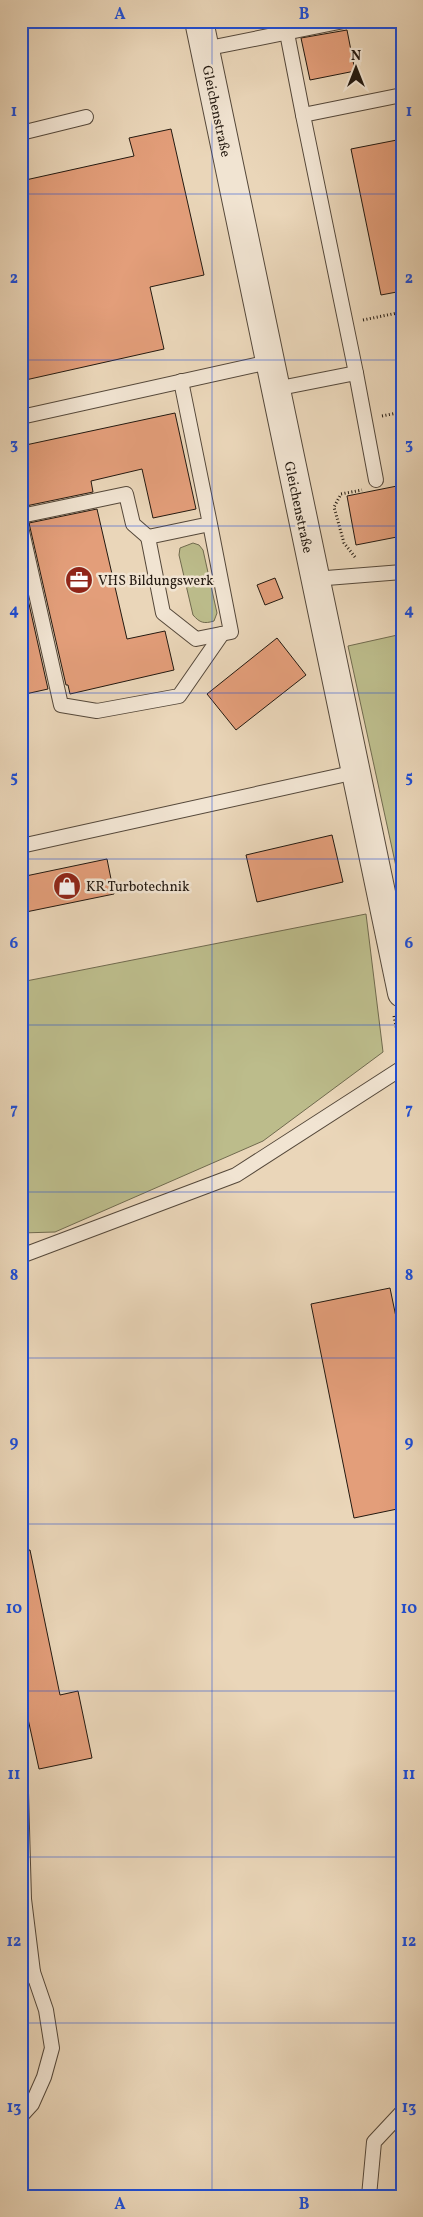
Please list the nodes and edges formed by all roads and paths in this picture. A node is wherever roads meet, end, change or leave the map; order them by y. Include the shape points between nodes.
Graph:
1 (199, 21) edge
2 (344, 21) edge
3 (287, 33) junction
4 (204, 49) junction
5 (402, 95) edge
6 (303, 115) junction
7 (86, 117) dead end
8 (21, 132) edge
9 (402, 312) edge
10 (396, 313) junction
11 (346, 323) junction
12 (402, 338) edge
13 (269, 362) junction
14 (356, 373) junction
15 (181, 382) junction
16 (275, 389) junction
17 (21, 417) edge
18 (376, 480) joint
19 (21, 516) edge
20 (210, 524) junction
21 (21, 527) edge
22 (148, 537) junction
23 (402, 572) edge
24 (368, 574) junction
25 (314, 579) junction
26 (222, 634) junction
27 (356, 772) junction
28 (21, 846) edge
29 (402, 993) edge
30 (402, 1068) edge
31 (21, 1256) edge
32 (21, 1793) edge
33 (23, 1899) edge
34 (27, 1976) edge
35 (402, 2112) edge
36 (21, 2116) edge
37 (369, 2196) edge

1 - 4 street, Gleichenstraße
2 - 3 lane
3 - 4 lane
3 - 6 lane
4 - 13 street, Gleichenstraße
5 - 6 lane
6 - 11 lane
7 - 8 lane
9 - 10 path
10 - 11 path
10 - 12 path
11 - 14 lane
13 - 15 lane
13 - 16 street, Gleichenstraße
14 - 16 lane
14 - 18 lane
15 - 17 lane
15 - 20 lane
16 - 25 street, Gleichenstraße
18 - 24 path via 378,487 341,494 334,507 344,543
19 - 22 lane via 126,494 133,524
20 - 22 lane
20 - 26 lane via 231,632
21 - 26 lane via 61,705 97,711 180,696
22 - 26 lane via 163,613 196,639
23 - 24 lane
24 - 25 lane
25 - 27 street, Gleichenstraße
27 - 28 lane
27 - 29 street, Gleichenstraße
30 - 31 lane via 236,1175
32 - 33 lane
33 - 34 lane
34 - 36 lane via 46,2010 52,2048 32,2104
35 - 37 lane via 374,2142

